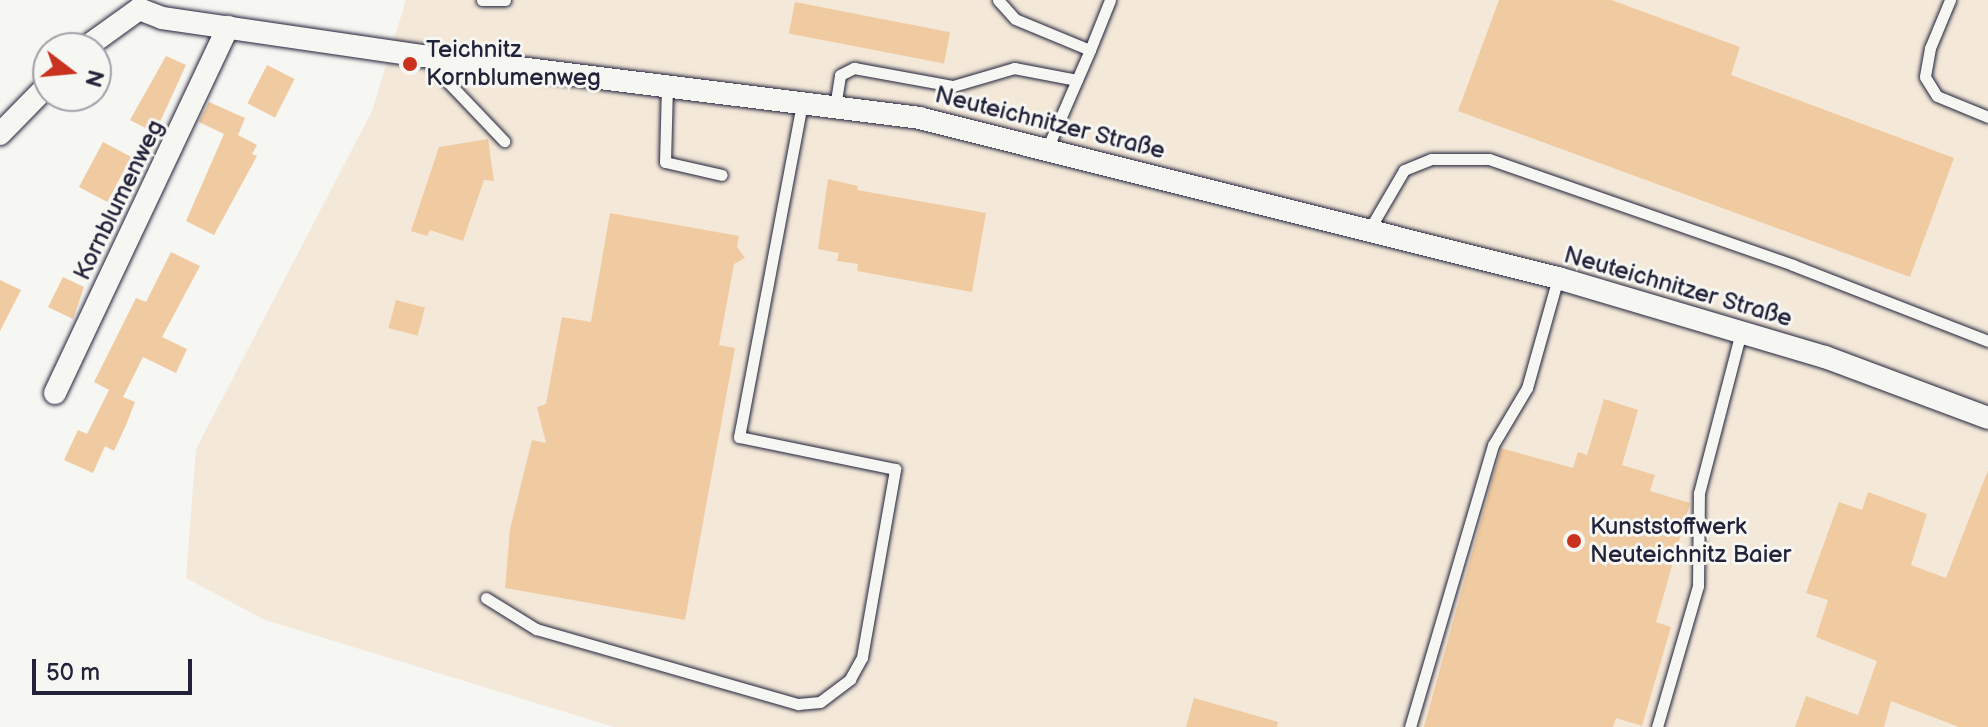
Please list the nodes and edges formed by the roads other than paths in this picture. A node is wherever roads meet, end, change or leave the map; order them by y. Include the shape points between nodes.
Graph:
1 (482, 0) edge
2 (505, 0) edge
3 (998, 0) edge
4 (1110, 0) edge
5 (1950, 0) edge
6 (136, 5) edge
7 (228, 27) junction
8 (104, 32) edge
9 (1090, 50) junction
10 (423, 56) junction
11 (1077, 80) junction
12 (667, 86) junction
13 (32, 101) edge
14 (802, 102) junction
15 (835, 107) junction
16 (1988, 117) edge
17 (0, 134) edge
18 (504, 141) dead end
19 (1047, 149) junction
20 (722, 175) dead end
21 (1369, 230) junction
22 (1558, 278) junction
23 (1741, 332) junction
24 (1988, 341) edge
25 (55, 393) dead end
26 (1988, 418) edge
27 (486, 598) dead end
28 (1410, 727) edge
29 (1657, 727) edge

1 - 2 lane
3 - 9 lane via 1015,19
4 - 9 lane
5 - 16 lane via 1930,48 1925,77 1937,96
6 - 7 street, Neuteichnitzer Straße via 162,18
6 - 8 street, Neuteichnitzer Straße
7 - 10 street, Neuteichnitzer Straße
7 - 25 street, Kornblumenweg
9 - 11 lane
10 - 12 street, Neuteichnitzer Straße
10 - 18 lane
11 - 15 lane via 1014,68 953,86 854,68 840,75
11 - 19 lane
12 - 14 street, Neuteichnitzer Straße
12 - 20 lane via 665,162
13 - 17 street
14 - 15 street, Neuteichnitzer Straße
14 - 27 lane via 739,437 895,469 862,657 850,679 820,702 798,704 536,629
15 - 19 street, Neuteichnitzer Straße via 919,118
19 - 21 street, Neuteichnitzer Straße
21 - 22 street, Neuteichnitzer Straße
21 - 24 lane via 1404,170 1431,159 1489,159 1793,265
22 - 23 street, Neuteichnitzer Straße
22 - 28 lane via 1527,388 1493,445
23 - 26 street, Neuteichnitzer Straße
23 - 29 lane via 1699,493 1698,586

